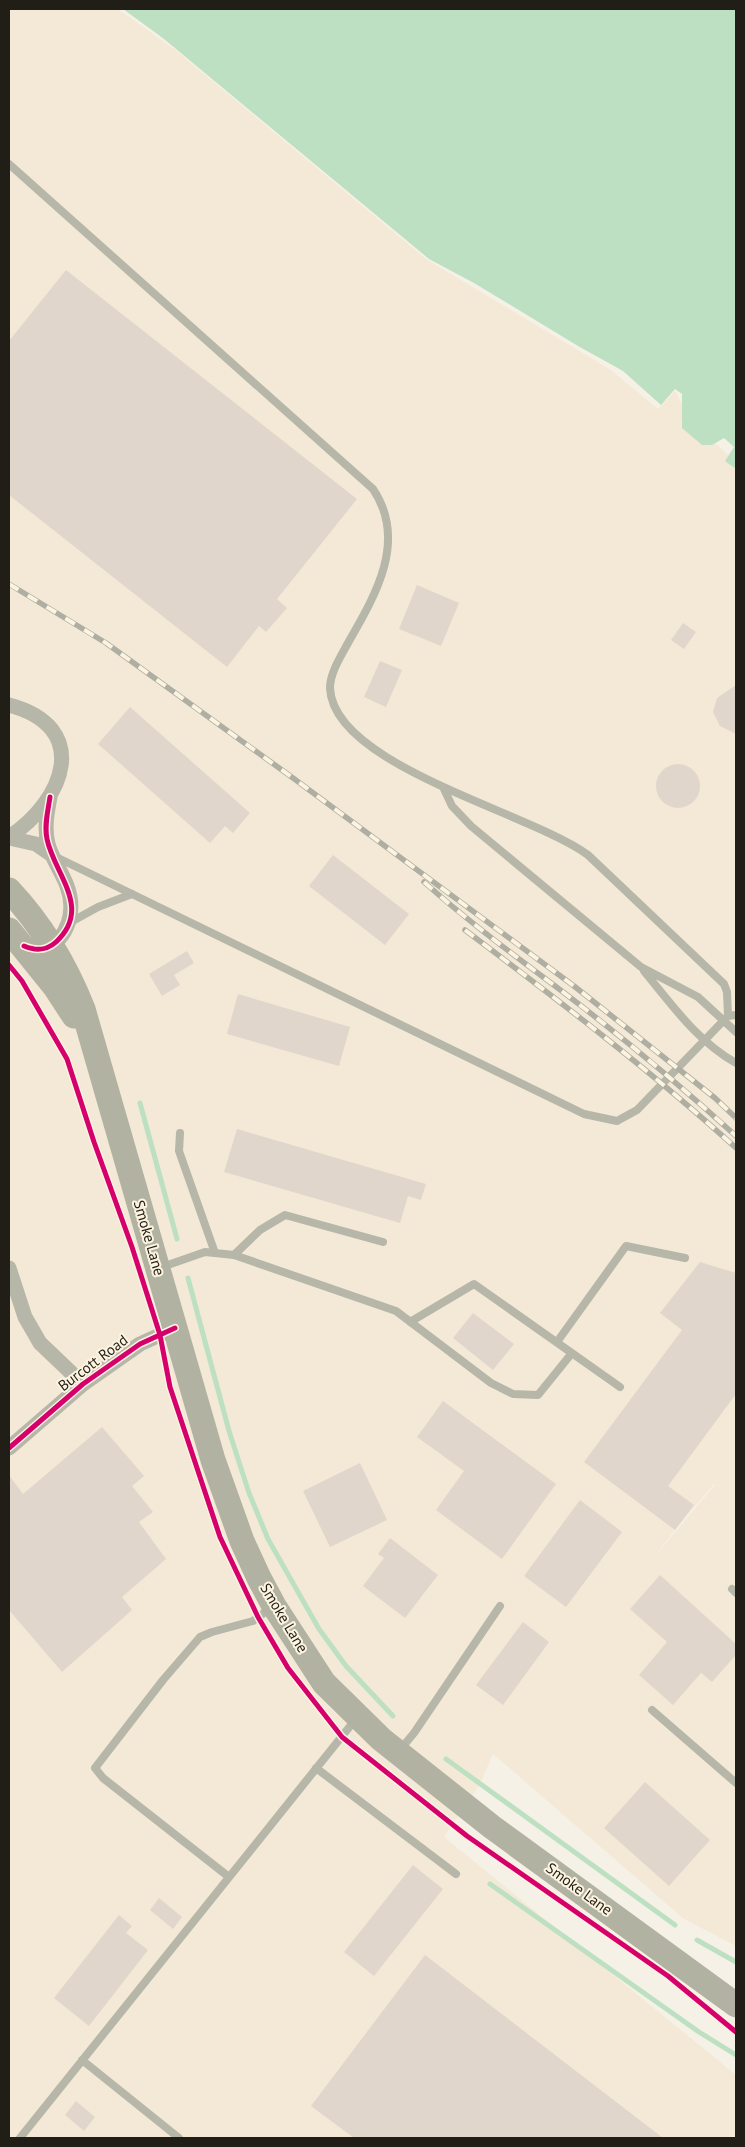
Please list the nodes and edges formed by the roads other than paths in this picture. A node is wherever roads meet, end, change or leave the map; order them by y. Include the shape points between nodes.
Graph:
1 (9, 164) edge
2 (9, 704) edge
3 (444, 789) junction
4 (50, 797) junction
5 (9, 837) edge
6 (52, 855) junction
7 (9, 890) edge
8 (132, 894) junction
9 (69, 923) junction
10 (16, 938) edge
11 (51, 946) junction
12 (641, 967) junction
13 (732, 1016) edge
14 (736, 1032) edge
15 (93, 1051) junction
16 (736, 1063) edge
17 (180, 1132) dead end
18 (383, 1242) dead end
19 (215, 1253) junction
20 (234, 1255) junction
21 (685, 1258) dead end
22 (9, 1268) edge
23 (158, 1268) junction
24 (410, 1322) junction
25 (174, 1328) junction
26 (557, 1342) junction
27 (572, 1353) junction
28 (83, 1384) junction
29 (620, 1387) dead end
30 (9, 1448) edge
31 (274, 1606) junction
32 (500, 1606) dead end
33 (652, 1710) dead end
34 (358, 1716) junction
35 (398, 1752) junction
36 (316, 1768) junction
37 (736, 1783) edge
38 (456, 1874) dead end
39 (229, 1876) junction
40 (736, 2005) edge
41 (82, 2060) junction
42 (20, 2138) edge
43 (180, 2138) edge

1 - 3 lane via 373,489 386,517 385,569 377,592 337,664 330,688 346,727 395,763
2 - 4 street via 37,714 58,739 60,775
3 - 12 lane via 452,806 471,826
3 - 13 lane via 478,800 572,843 588,855 724,984
4 - 5 street via 29,822
4 - 6 street via 46,828
5 - 6 street via 36,844
6 - 8 lane
6 - 9 street via 70,893
7 - 11 highway
8 - 9 lane
8 - 13 lane via 584,1114 617,1121 637,1110
9 - 11 street via 63,935
10 - 11 street via 38,950
10 - 15 highway via 69,1007
11 - 15 highway via 83,1009
12 - 14 lane via 698,998
12 - 16 lane via 685,1022
15 - 23 highway, Smoke Lane via 114,1112
17 - 19 lane via 179,1151
18 - 20 lane via 286,1215 260,1230
19 - 20 lane
19 - 23 lane via 205,1252
20 - 24 lane via 396,1311
21 - 26 lane via 626,1246
22 - 28 street via 25,1317 40,1343
23 - 25 highway, Smoke Lane
24 - 26 lane via 474,1284
24 - 27 lane via 491,1383 513,1394 538,1395
25 - 28 street, Burcott Road via 140,1344
25 - 31 highway, Smoke Lane via 213,1460 242,1541
26 - 27 lane
27 - 29 lane
28 - 30 street, Burcott Road
31 - 34 highway, Smoke Lane via 324,1683
31 - 39 lane via 253,1621 200,1637 162,1680 95,1768 103,1778
32 - 35 lane
33 - 37 lane
34 - 35 highway, Smoke Lane
34 - 36 lane
35 - 40 highway, Smoke Lane via 492,1827
36 - 38 lane
36 - 39 lane
39 - 41 lane
41 - 42 lane
41 - 43 lane

